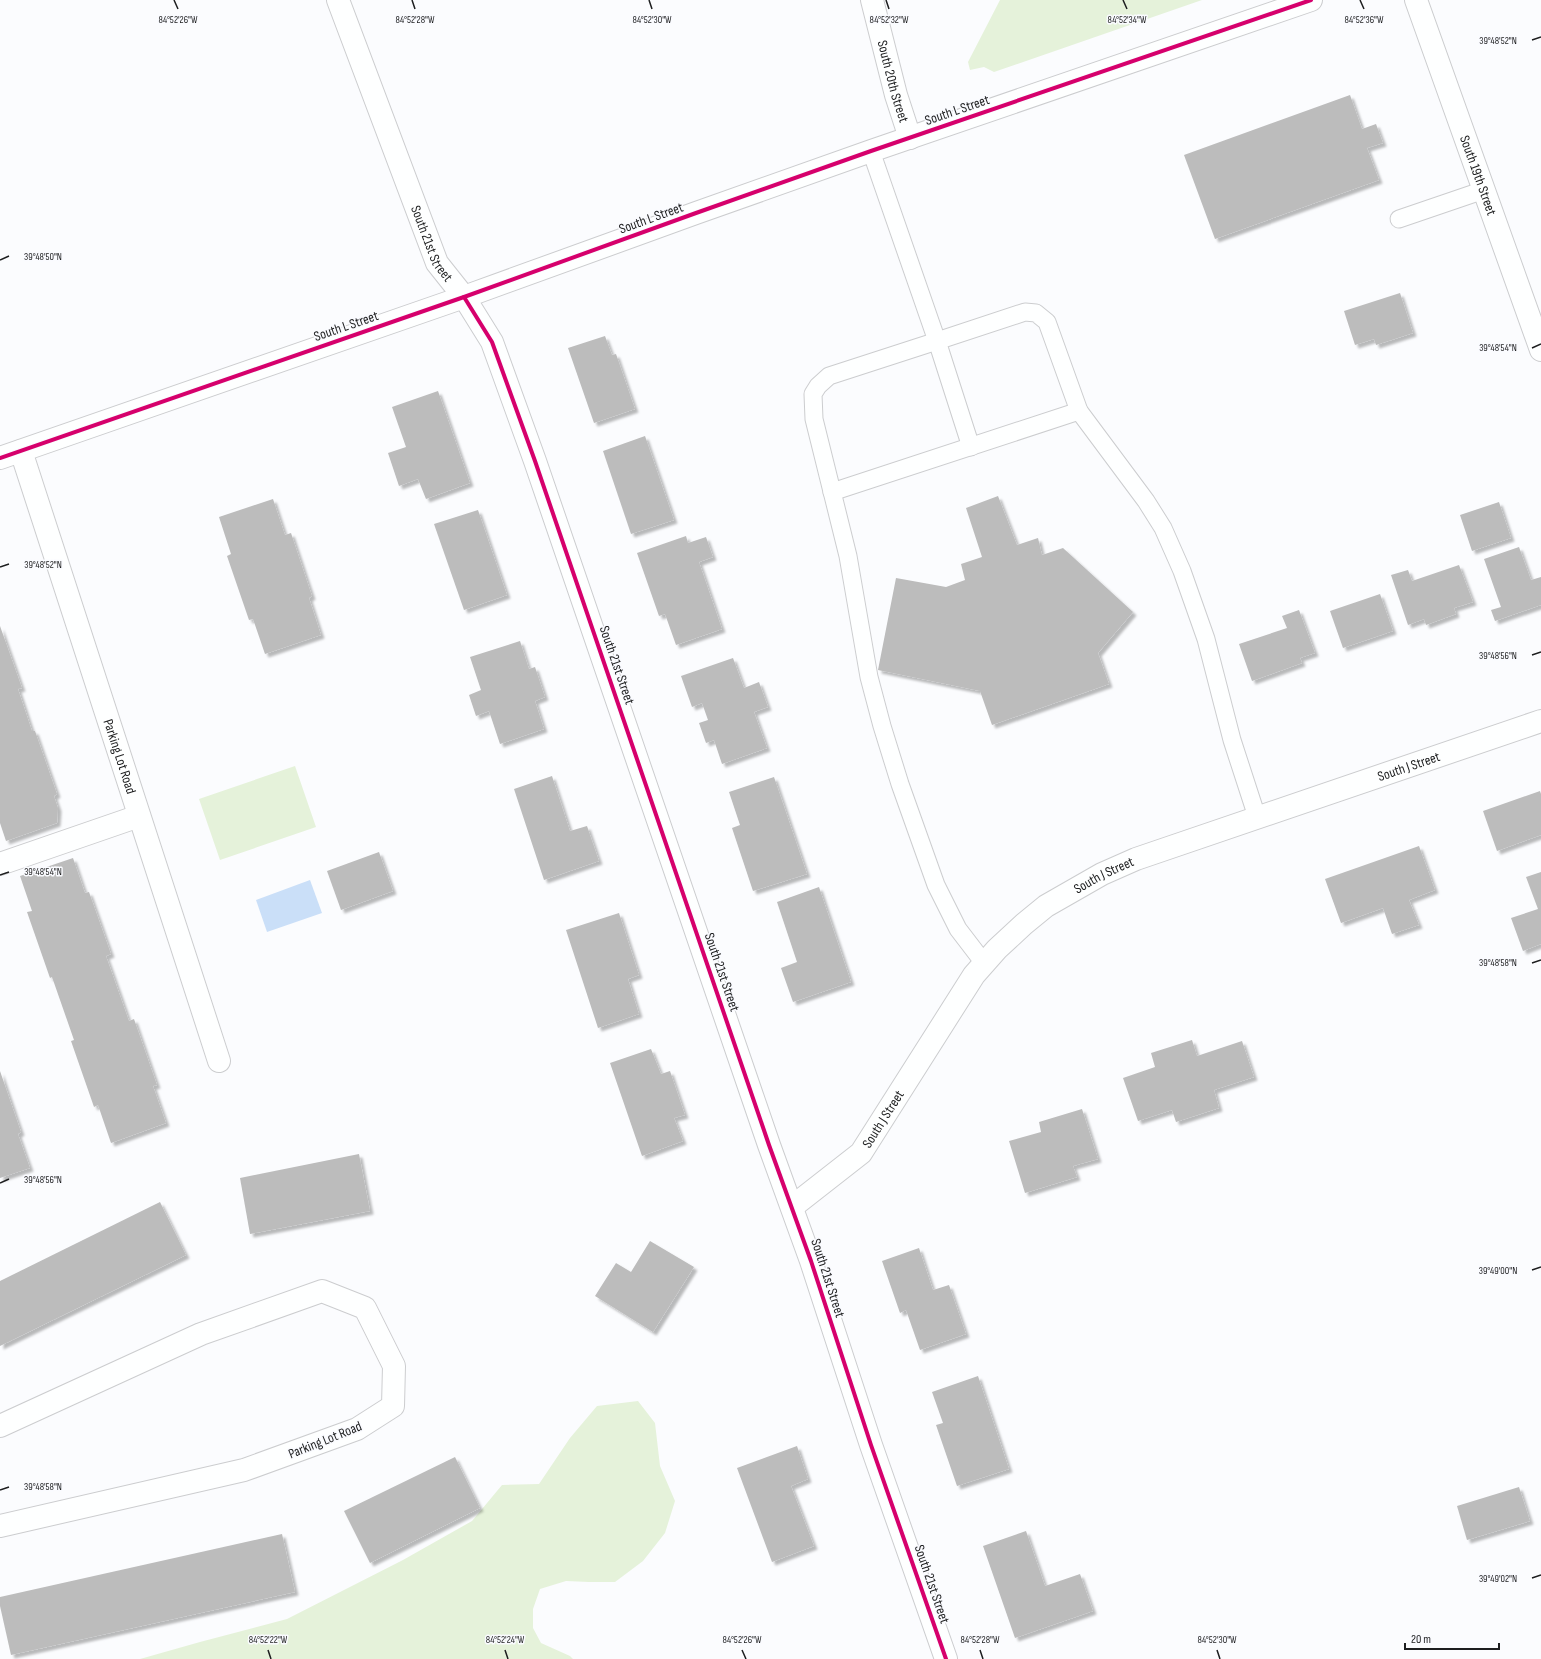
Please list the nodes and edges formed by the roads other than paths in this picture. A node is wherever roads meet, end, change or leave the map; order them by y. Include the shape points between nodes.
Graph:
1 (338, 0) edge
2 (872, 0) edge
3 (1311, 0) edge
4 (1416, 0) edge
5 (910, 138) junction
6 (871, 152) junction
7 (1484, 190) junction
8 (1399, 219) dead end
9 (464, 297) junction
10 (937, 341) junction
11 (1541, 350) edge
12 (1079, 411) junction
13 (971, 447) junction
14 (21, 451) junction
15 (0, 458) edge
16 (832, 492) junction
17 (1541, 721) edge
18 (139, 816) junction
19 (1257, 817) junction
20 (0, 864) edge
21 (984, 963) junction
22 (219, 1061) dead end
23 (792, 1207) junction
24 (0, 1426) edge
25 (0, 1526) edge
26 (946, 1659) edge

1 - 9 street, South 21st Street via 437,263
2 - 5 street, South 20th Street via 896,95
3 - 5 street, South L Street
4 - 7 street, South 19th Street
5 - 6 street, South L Street
6 - 9 street, South L Street
6 - 10 lane
7 - 8 lane
7 - 11 street, South 19th Street
9 - 14 street, South L Street
9 - 23 street, South 21st Street via 492,342 535,461
10 - 12 lane via 1025,312 1036,313 1047,322
10 - 13 lane
10 - 16 lane via 829,376 818,386 813,394 814,419
12 - 13 lane
12 - 19 lane via 1163,528 1182,571 1206,639 1232,740
13 - 16 lane
14 - 15 street, South L Street
14 - 18 street, Parking Lot Road
16 - 21 lane via 848,556 869,677 900,784 936,885 958,929
17 - 19 street, South J Street
18 - 20 street
18 - 22 street, Parking Lot Road
19 - 21 street, South J Street via 1136,859 1102,874 1046,906
21 - 23 street, South J Street via 861,1153
23 - 26 street, South 21st Street
24 - 25 street, Parking Lot Road via 201,1334 322,1291 365,1308 394,1366 393,1406 357,1429 244,1470

